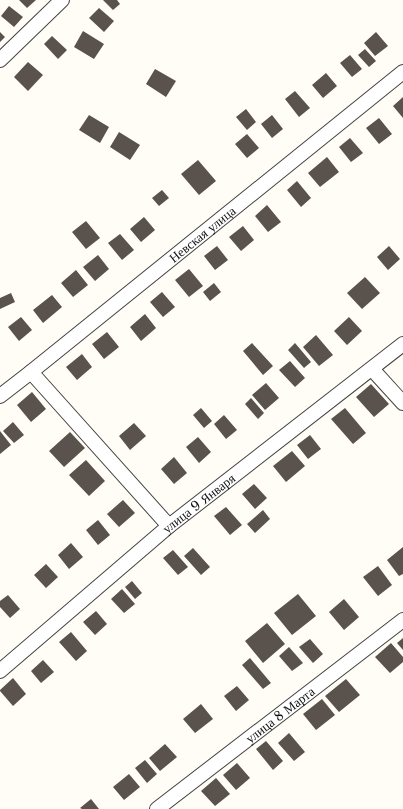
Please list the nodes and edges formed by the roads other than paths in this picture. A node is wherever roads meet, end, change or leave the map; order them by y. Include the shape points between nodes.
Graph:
1 (62, 0) edge
2 (0, 60) edge
3 (403, 72) edge
4 (403, 344) edge
5 (372, 369) junction
6 (32, 372) junction
7 (0, 396) edge
8 (403, 403) edge
9 (169, 526) junction
10 (403, 620) edge
11 (0, 671) edge
12 (157, 809) edge

1 - 2 street
3 - 6 street, Невская улица
4 - 5 street, улица 9 Января
5 - 8 street
5 - 9 street, улица 9 Января
6 - 7 street, Невская улица
6 - 9 street
9 - 11 street, улица 9 Января
10 - 12 street, улица 8 Марта

